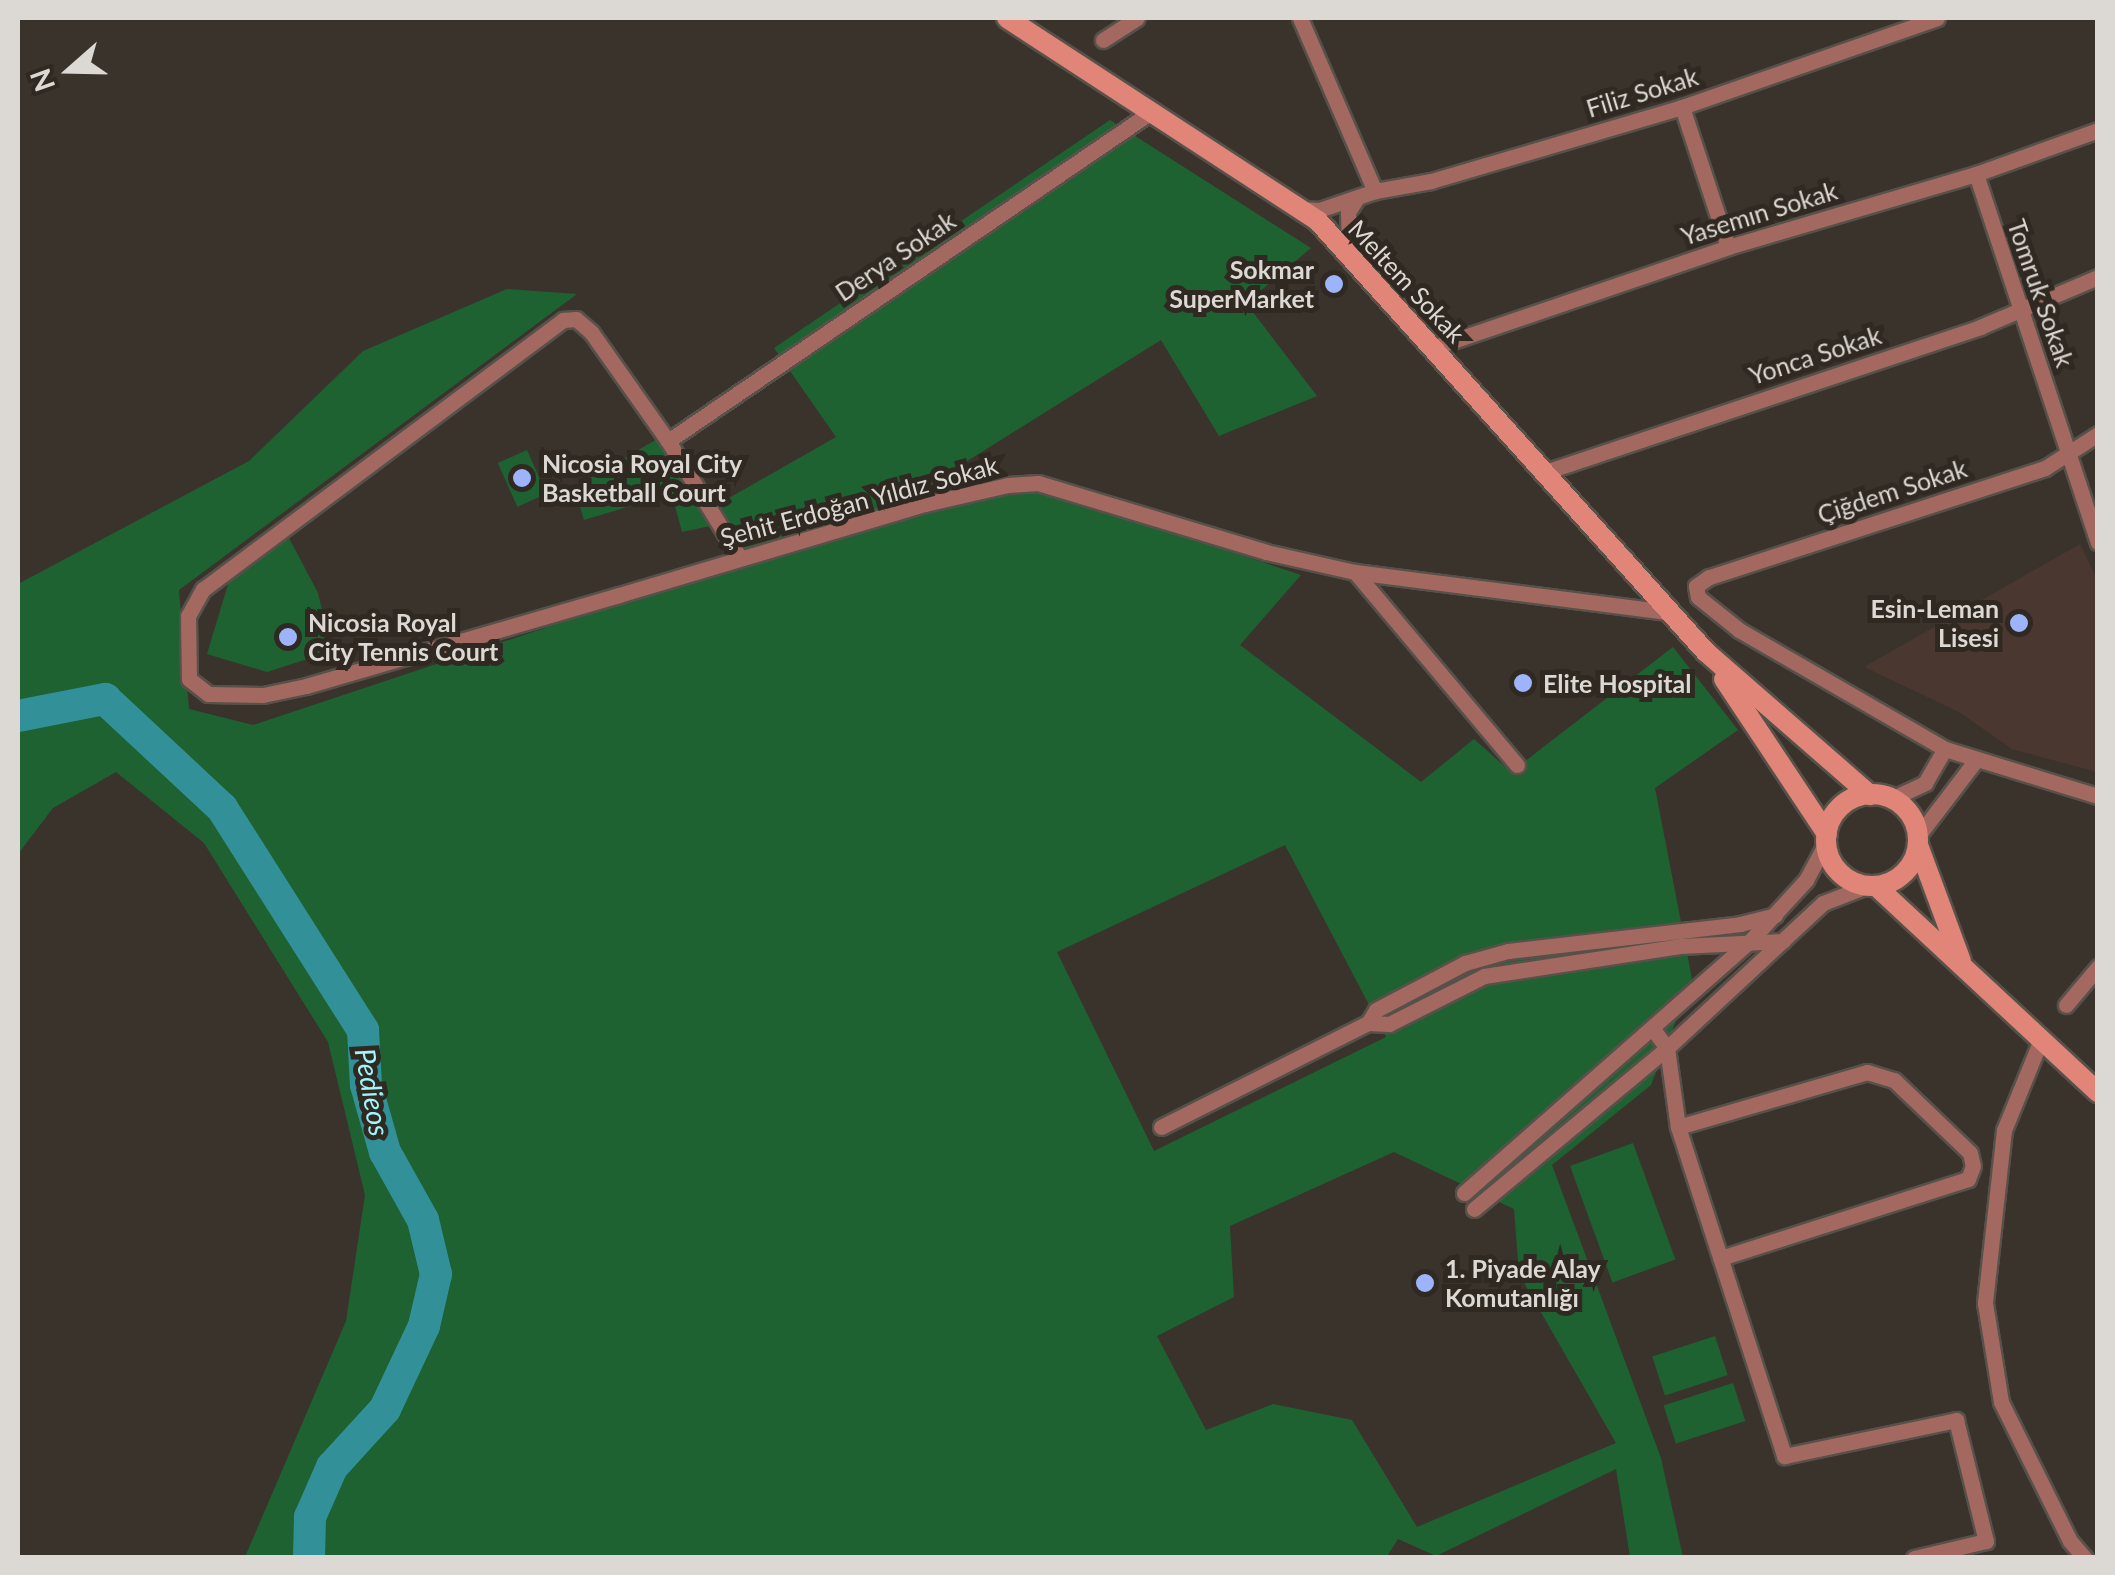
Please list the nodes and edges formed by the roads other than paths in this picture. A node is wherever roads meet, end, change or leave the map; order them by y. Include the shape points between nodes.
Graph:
1 (1006, 18) edge
2 (1137, 18) edge
3 (1300, 18) edge
4 (1937, 18) edge
5 (1103, 40) dead end
6 (1682, 107) junction
7 (1151, 112) junction
8 (2098, 130) edge
9 (1976, 174) junction
10 (1375, 191) junction
11 (1357, 198) junction
12 (1300, 209) junction
13 (1728, 246) junction
14 (1349, 252) junction
15 (2098, 278) edge
16 (2019, 312) junction
17 (1436, 348) junction
18 (2098, 434) edge
19 (668, 441) junction
20 (2068, 454) junction
21 (1545, 472) junction
22 (2098, 542) edge
23 (740, 558) junction
24 (1355, 572) junction
25 (1669, 612) junction
26 (1706, 652) junction
27 (1945, 748) junction
28 (1976, 760) junction
29 (1516, 764) dead end
30 (1870, 794) junction
31 (2098, 796) edge
32 (1892, 799) junction
33 (1826, 839) junction
34 (1918, 841) junction
35 (1872, 886) junction
36 (1776, 914) junction
37 (1782, 941) junction
38 (1750, 942) junction
39 (1963, 966) junction
40 (2098, 967) edge
41 (2066, 1005) dead end
42 (1368, 1023) junction
43 (1652, 1029) junction
44 (2040, 1042) junction
45 (1667, 1048) junction
46 (2098, 1092) edge
47 (1161, 1127) dead end
48 (1678, 1127) junction
49 (1464, 1192) dead end
50 (1474, 1209) dead end
51 (1720, 1258) junction
52 (1914, 1558) edge
53 (2086, 1558) edge

1 - 7 main road, Meltem Sokak
2 - 5 street
3 - 10 street
4 - 6 street, Filiz Sokak
6 - 10 street, Filiz Sokak via 1432,181
6 - 13 street
7 - 12 main road, Meltem Sokak
7 - 19 street, Derya Sokak
8 - 9 street, Yasemın Sokak
9 - 13 street, Yasemın Sokak
9 - 16 street, Tomruk Sokak
10 - 11 street, Filiz Sokak
11 - 12 street, Filiz Sokak
11 - 14 street via 1348,212
12 - 14 main road, Meltem Sokak
13 - 17 street, Yasemın Sokak
14 - 17 main road, Meltem Sokak
15 - 16 street, Yonca Sokak
16 - 20 street, Tomruk Sokak
16 - 21 street, Yonca Sokak
17 - 21 main road, Meltem Sokak
18 - 20 street, Çiğdem Sokak
19 - 23 street
19 - 23 street, Şehit Erdoğan Yıldız Sokak via 590,332 576,319 547,328 203,589 188,616 189,679 208,694 263,695 306,686
20 - 22 street, Tomruk Sokak
20 - 27 street, Çiğdem Sokak via 2045,468 1696,586 1698,596 1738,630
21 - 25 main road, Meltem Sokak
23 - 24 street, Şehit Erdoğan Yıldız Sokak via 925,504 1038,483
24 - 25 street, Şehit Erdoğan Yıldız Sokak
24 - 29 street
25 - 26 main road, Meltem Sokak
26 - 30 main road, Meltem Sokak
26 - 33 main road, Meltem Sokak
27 - 28 street
27 - 32 street via 1925,783
28 - 31 street
28 - 34 street
30 - 32 main road
30 - 33 main road via 1841,806
32 - 34 main road via 1912,818
33 - 35 main road via 1835,867
33 - 36 street via 1818,864
34 - 35 main road via 1901,876
34 - 39 main road
35 - 37 street via 1822,903
35 - 39 main road
36 - 38 street
36 - 42 street via 1464,962 1376,1010
37 - 38 street
37 - 45 street
38 - 42 street via 1506,971 1389,1024
38 - 43 street
39 - 44 main road
40 - 41 street
42 - 47 street
43 - 45 street
43 - 49 street
44 - 46 main road
44 - 53 street via 2004,1130 1986,1303 2002,1402 2070,1541
45 - 48 street
45 - 50 street
48 - 51 street
48 - 51 street via 1867,1072 1894,1080 1970,1152 1968,1179
51 - 52 street via 1784,1456 1956,1420 1986,1541

